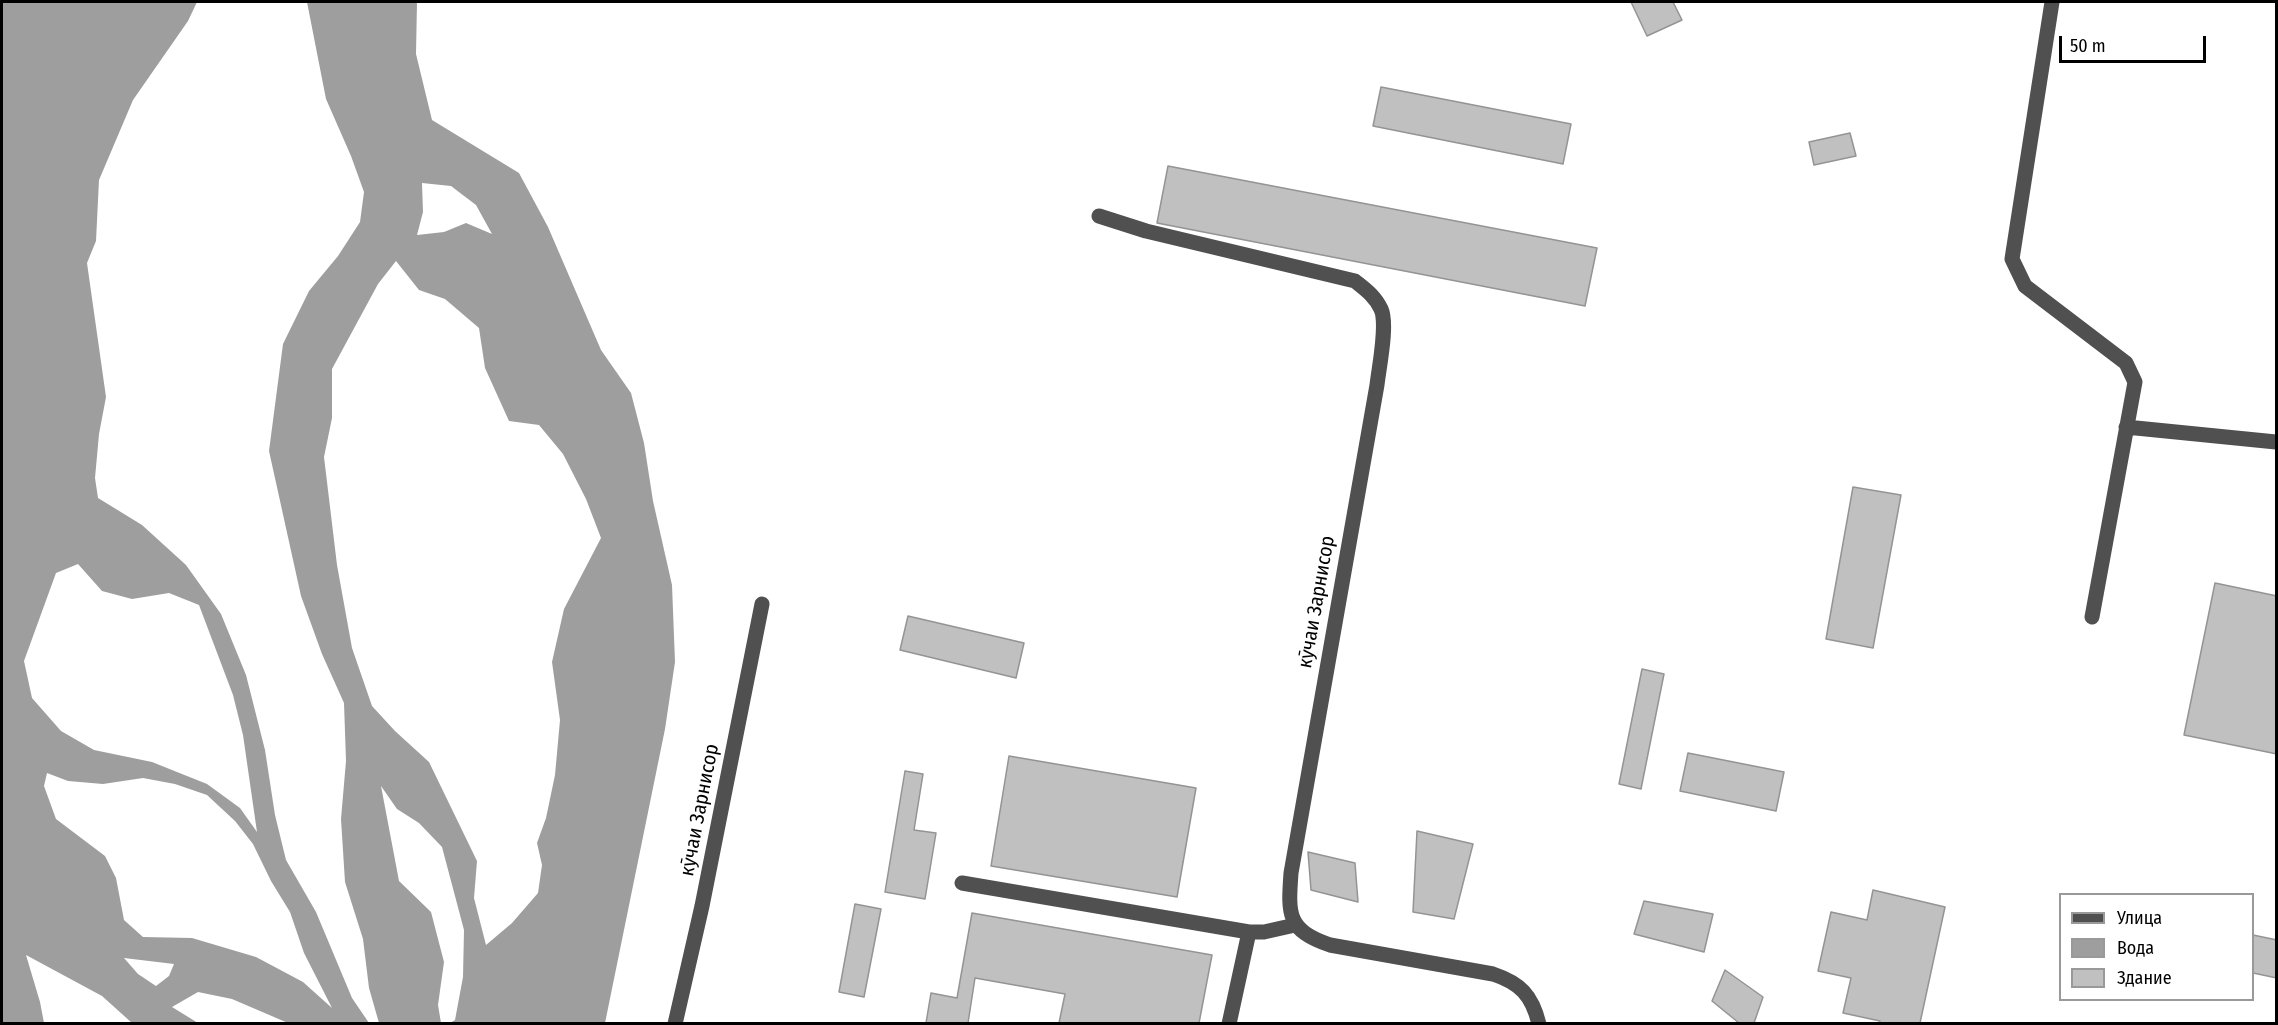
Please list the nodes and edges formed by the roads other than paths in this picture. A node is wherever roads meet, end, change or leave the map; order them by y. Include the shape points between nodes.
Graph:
1 (2052, 2) edge
2 (1099, 216) dead end
3 (2126, 427) junction
4 (2277, 442) edge
5 (762, 604) dead end
6 (2091, 617) dead end
7 (962, 883) dead end
8 (1294, 925) junction
9 (1249, 932) junction
10 (675, 1023) edge
11 (1229, 1023) edge
12 (1539, 1023) edge

1 - 3 lane via 2012,258 2025,286 2126,363 2135,382
2 - 8 lane, кӯчаи Зарнисор via 1355,281 1370,292 1382,310 1377,385 1291,873 1289,903
3 - 4 lane
3 - 6 lane
5 - 10 lane, кӯчаи Зарнисор
7 - 9 lane
8 - 9 lane
8 - 12 lane via 1308,937 1330,945 1512,980 1526,993
9 - 11 lane

